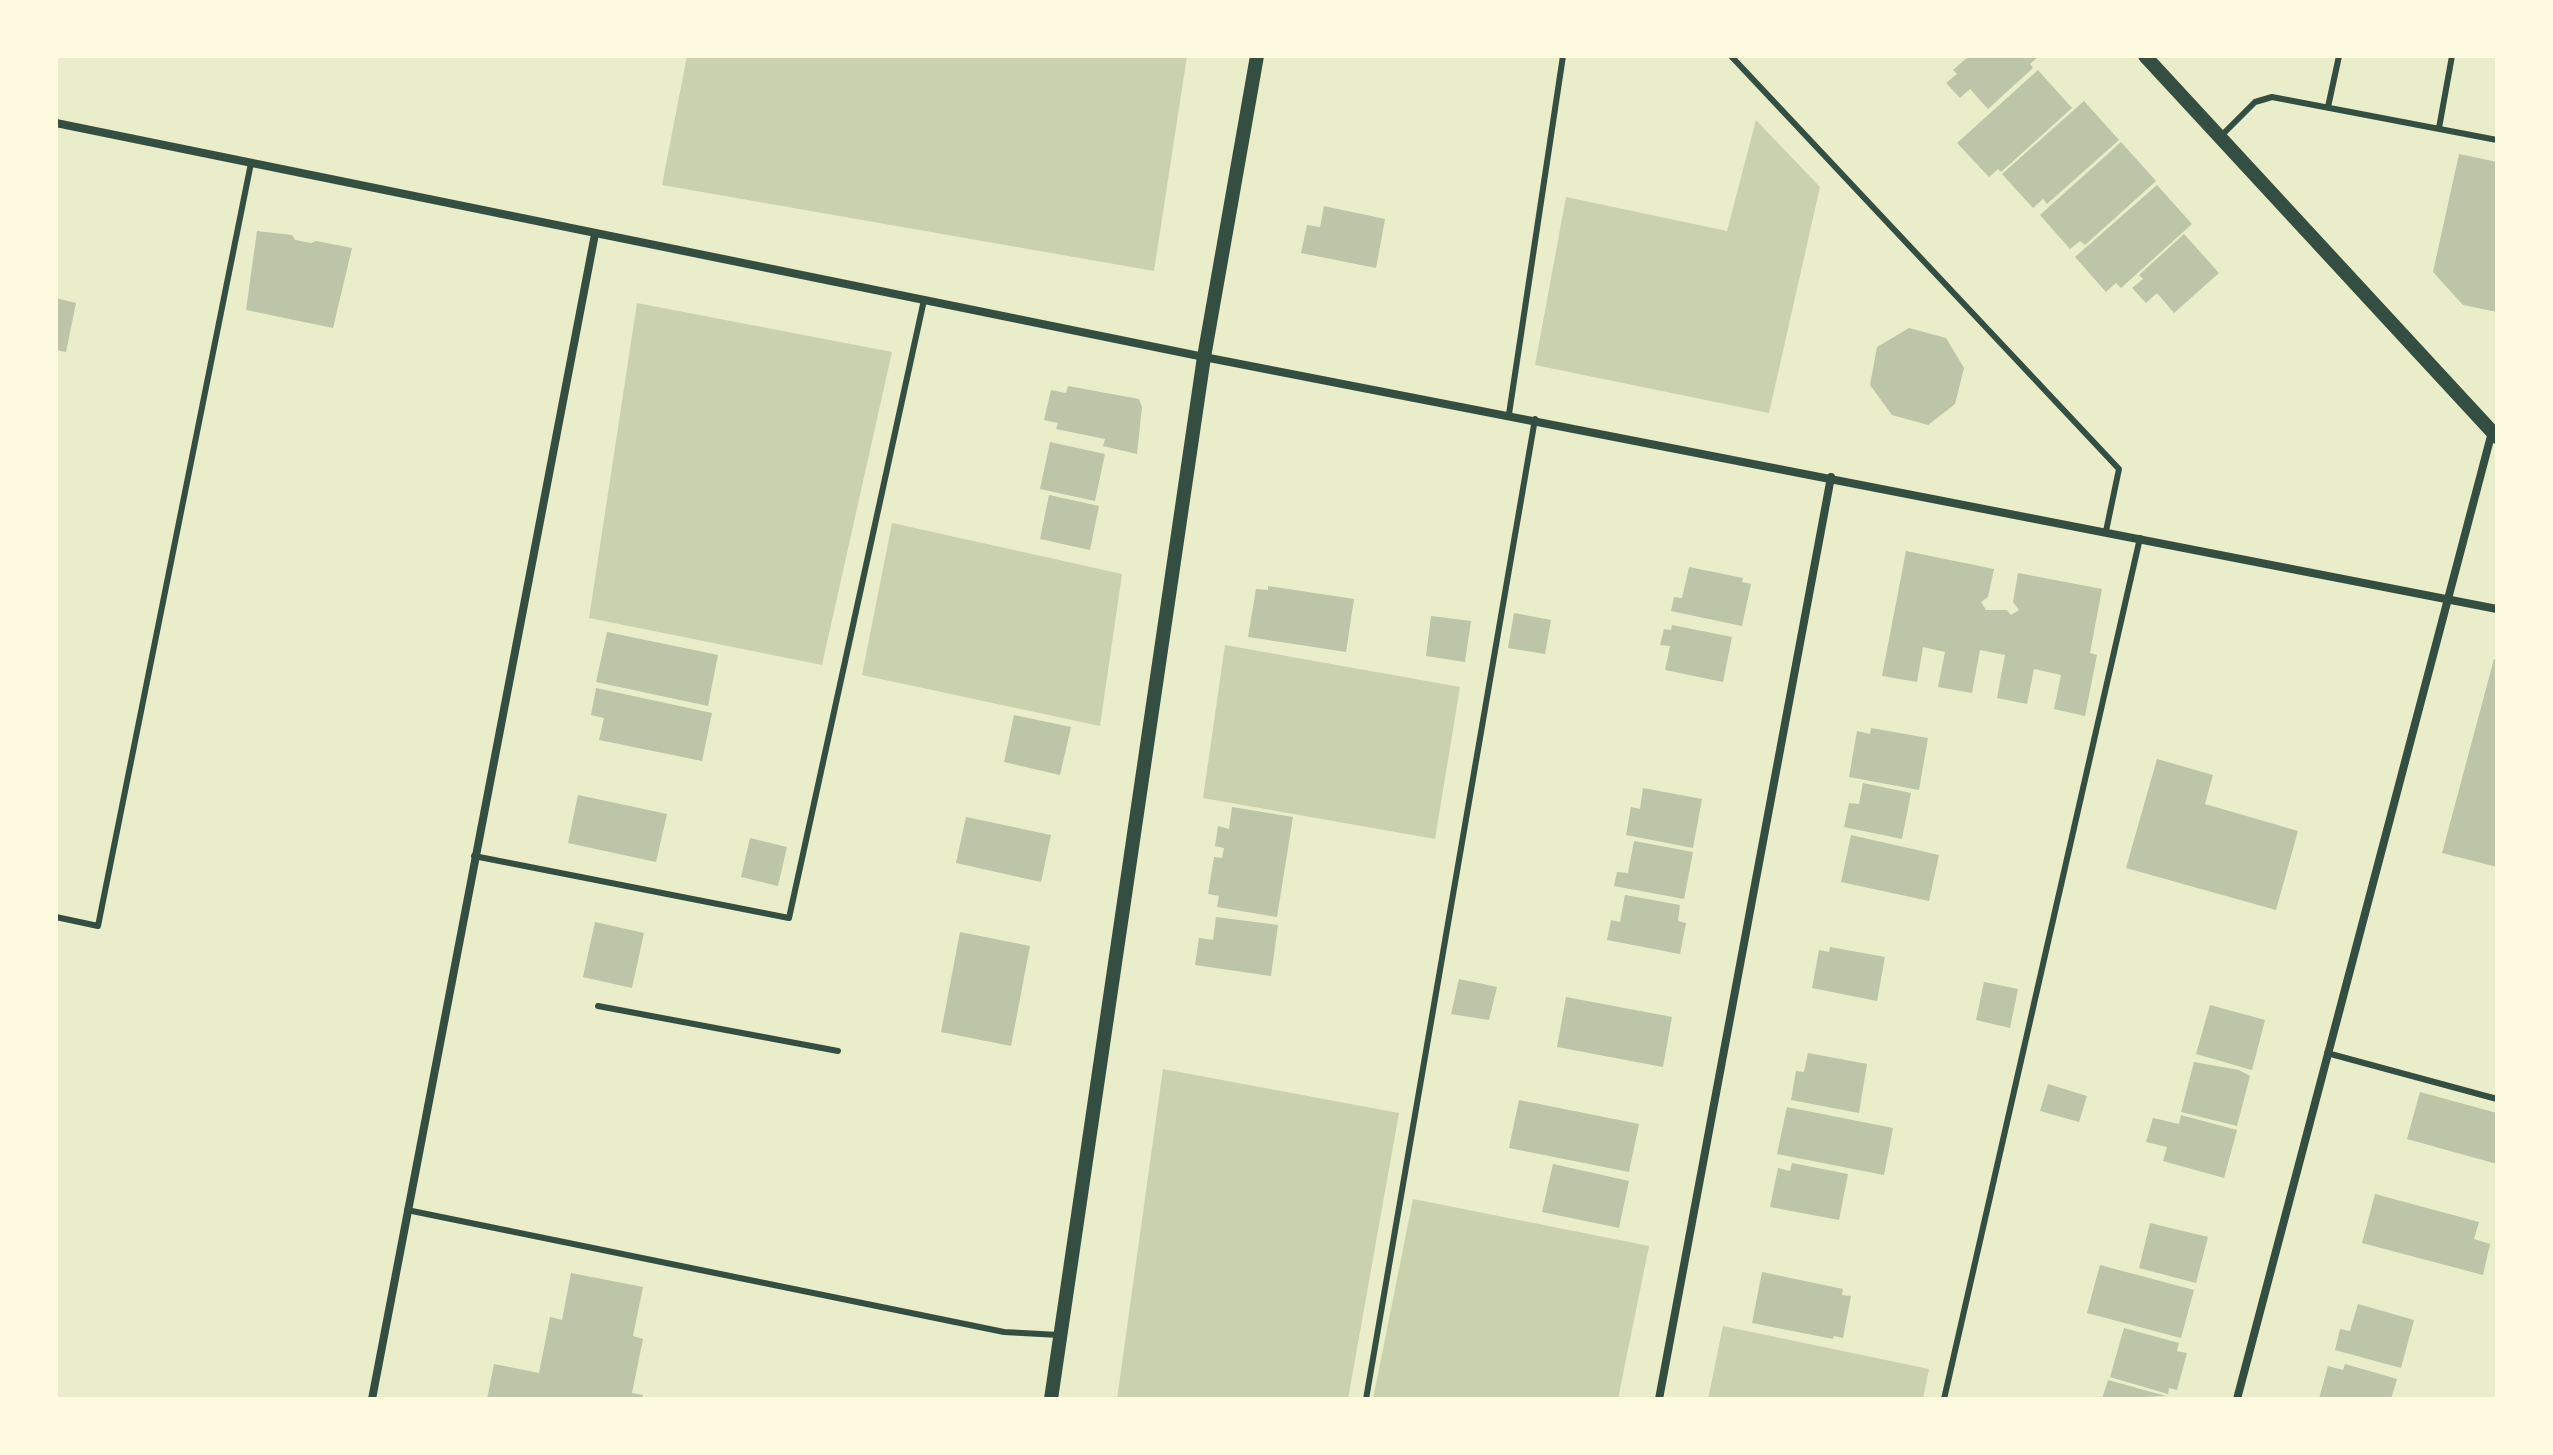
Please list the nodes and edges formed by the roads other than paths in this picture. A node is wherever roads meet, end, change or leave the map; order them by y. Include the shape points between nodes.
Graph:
1 (1257, 56) edge
2 (1563, 56) edge
3 (1731, 56) edge
4 (2145, 56) edge
5 (2339, 56) edge
6 (2452, 56) edge
7 (2328, 107) junction
8 (56, 123) edge
9 (2439, 128) junction
10 (2220, 137) junction
11 (2497, 140) edge
12 (251, 163) junction
13 (595, 234) junction
14 (924, 300) junction
15 (1204, 357) junction
16 (1509, 414) junction
17 (1535, 419) junction
18 (2495, 434) edge
19 (1831, 477) junction
20 (2106, 531) junction
21 (2140, 538) junction
22 (2447, 599) junction
23 (2497, 609) edge
24 (474, 856) junction
25 (56, 917) edge
26 (598, 1006) dead end
27 (838, 1051) dead end
28 (2327, 1053) junction
29 (2497, 1099) edge
30 (407, 1210) junction
31 (1061, 1335) junction
32 (372, 1399) edge
33 (1051, 1399) edge
34 (1366, 1399) edge
35 (1659, 1399) edge
36 (1944, 1399) edge
37 (2237, 1399) edge

1 - 15 street
2 - 16 lane
3 - 20 lane via 2119,469
4 - 10 street
5 - 7 lane
6 - 9 lane
7 - 9 lane
7 - 10 lane via 2272,97 2255,102
8 - 12 street
9 - 11 lane
10 - 18 street
12 - 13 street
12 - 25 lane via 98,926
13 - 14 street
13 - 24 street
14 - 15 street
14 - 24 lane via 789,918
15 - 16 street
15 - 31 street
16 - 17 street
17 - 19 street
17 - 34 lane
18 - 22 street
19 - 20 street
19 - 35 street
20 - 21 street
21 - 22 street
21 - 36 lane
22 - 23 street
22 - 28 street
24 - 30 street
26 - 27 lane
28 - 29 lane
28 - 37 street
30 - 31 lane via 1004,1332
30 - 32 street
31 - 33 street

